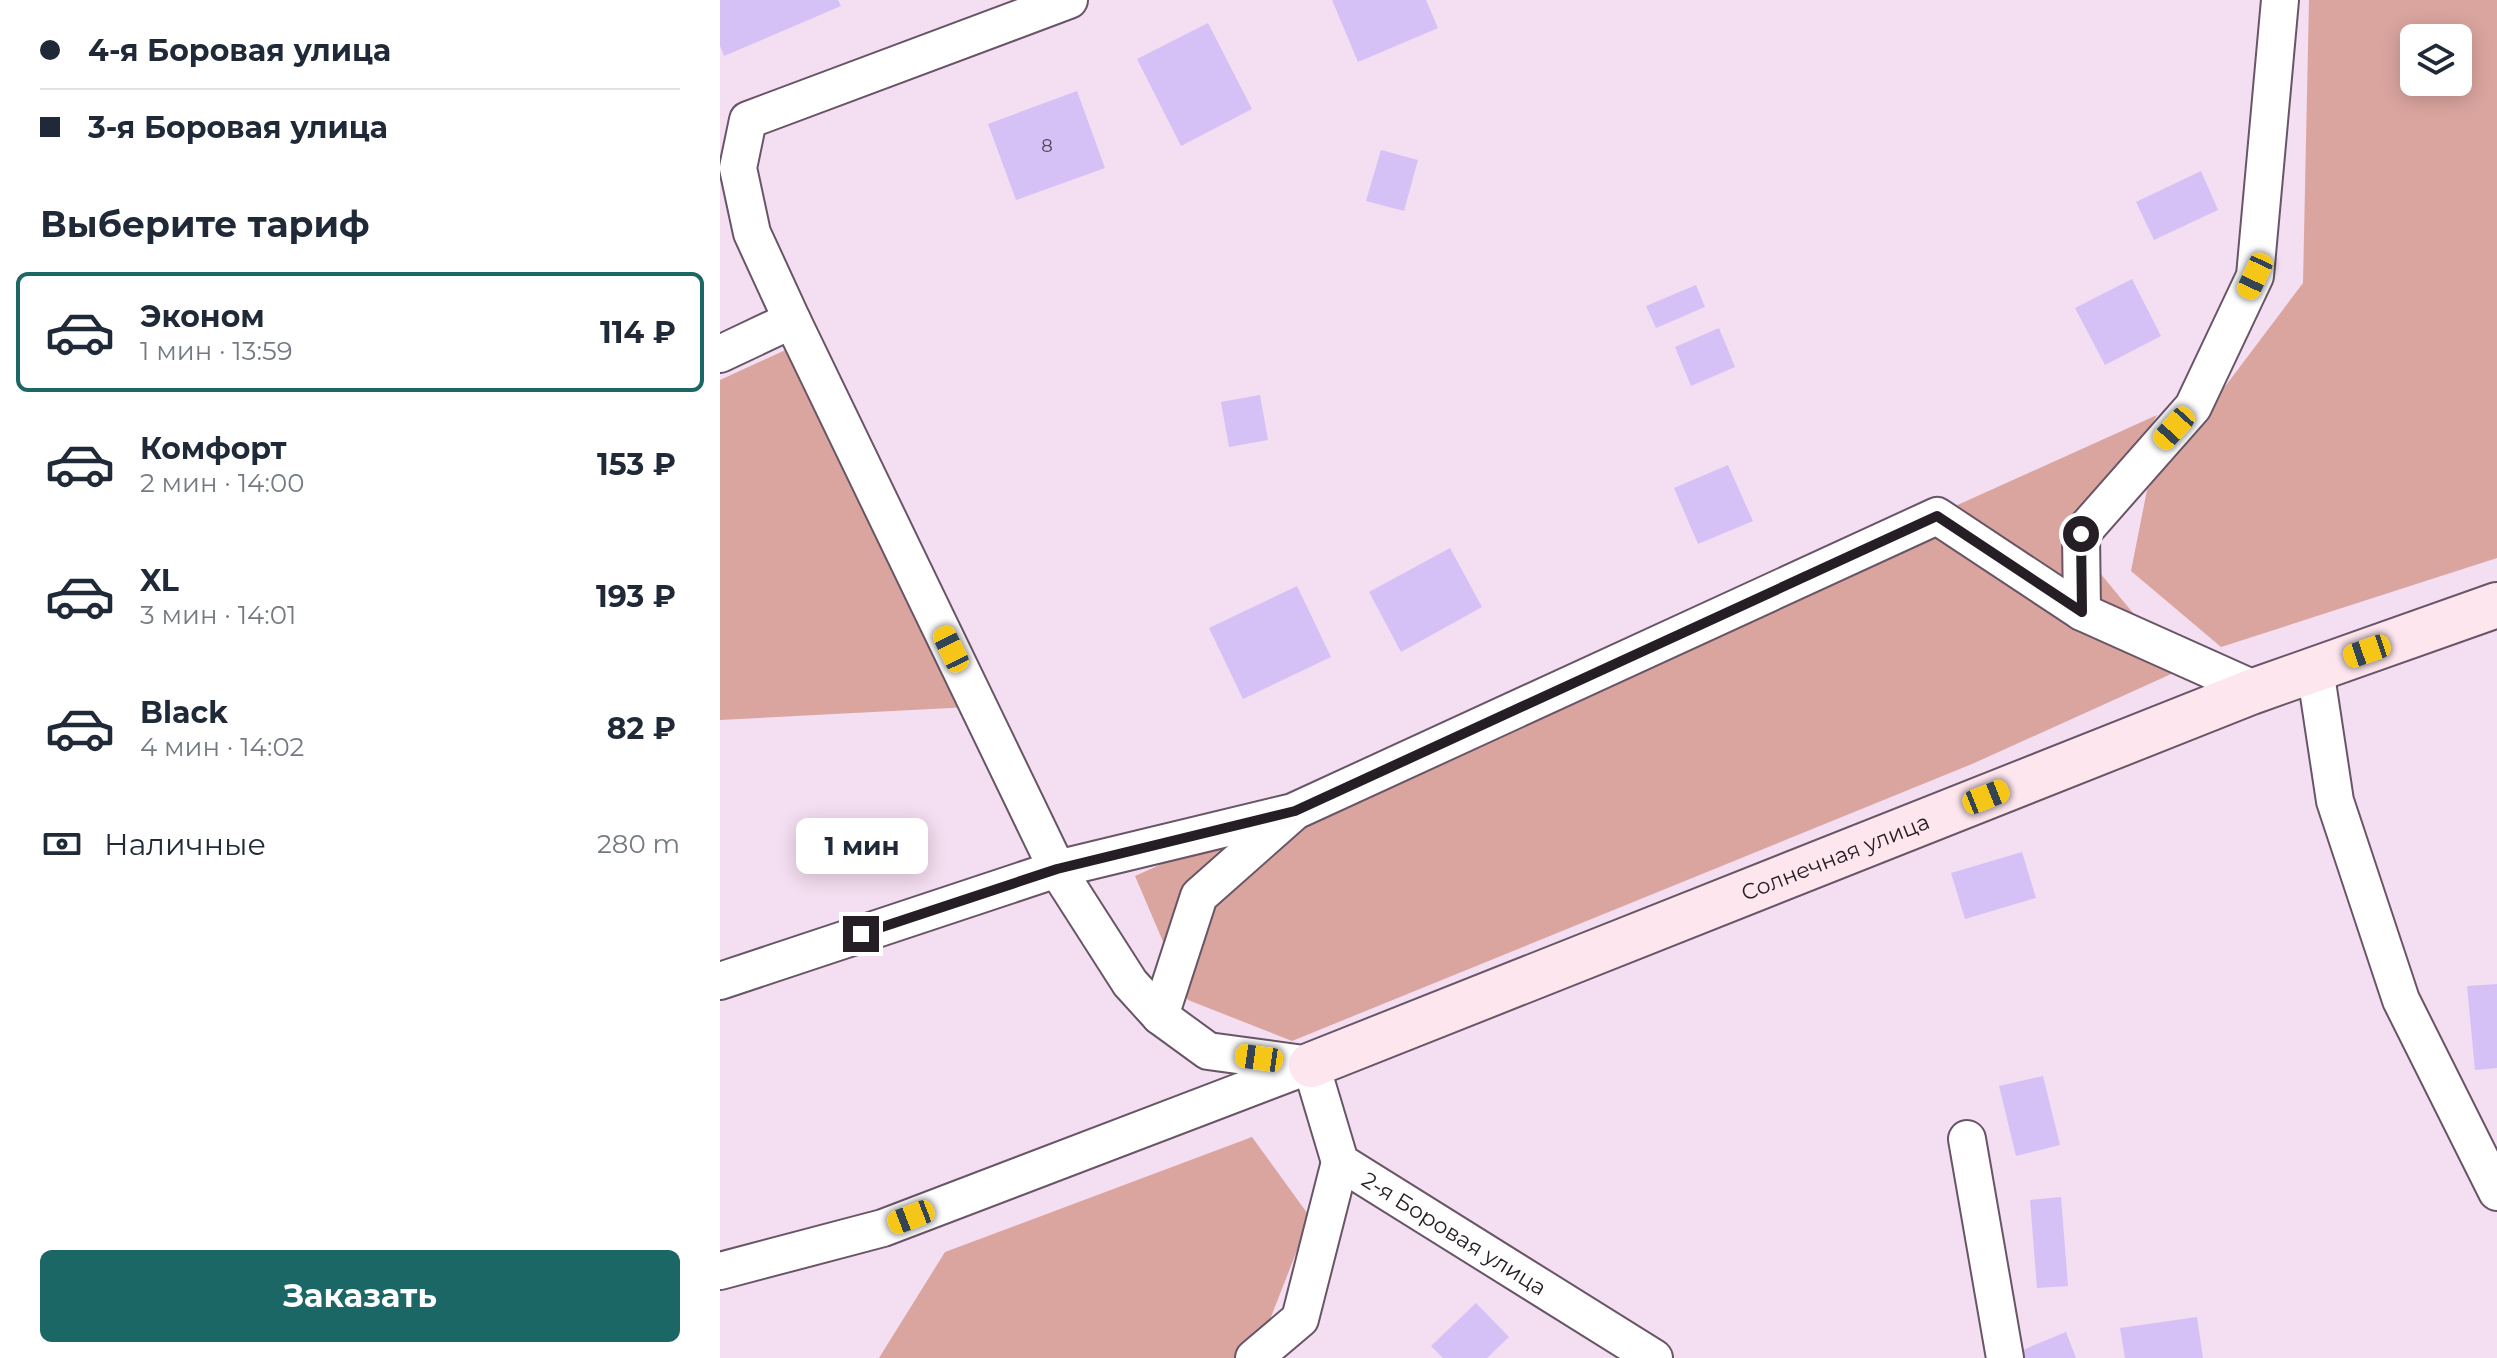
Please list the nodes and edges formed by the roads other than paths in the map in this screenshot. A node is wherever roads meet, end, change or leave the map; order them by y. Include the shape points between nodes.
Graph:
1 (2280, 0) edge
2 (1056, 2) edge
3 (792, 320) junction
4 (720, 354) edge
5 (2497, 605) edge
6 (2082, 612) junction
7 (2315, 669) junction
8 (2256, 690) junction
9 (1295, 811) junction
10 (1057, 869) junction
11 (720, 981) edge
12 (1160, 1016) junction
13 (1311, 1065) junction
14 (1967, 1139) dead end
15 (1340, 1162) junction
16 (2497, 1192) edge
17 (720, 1271) edge
18 (1254, 1358) edge
19 (1654, 1358) edge
20 (2005, 1358) edge

1 - 6 street via 2255,276 2193,407 2081,534
2 - 3 street via 748,120 738,168 752,233
3 - 4 street
3 - 10 street
5 - 7 street, Солнечная улица
6 - 8 street
6 - 9 street via 1937,516
7 - 8 street, Солнечная улица
7 - 16 street via 2335,801 2401,1000
8 - 13 street, Солнечная улица
9 - 10 street
9 - 12 street via 1199,896
10 - 11 street
10 - 12 street via 1130,983
12 - 13 street via 1208,1051
13 - 15 street, 2-я Боровая улица
13 - 17 street via 883,1228
14 - 20 street
15 - 18 street via 1300,1319
15 - 19 street, 2-я Боровая улица

